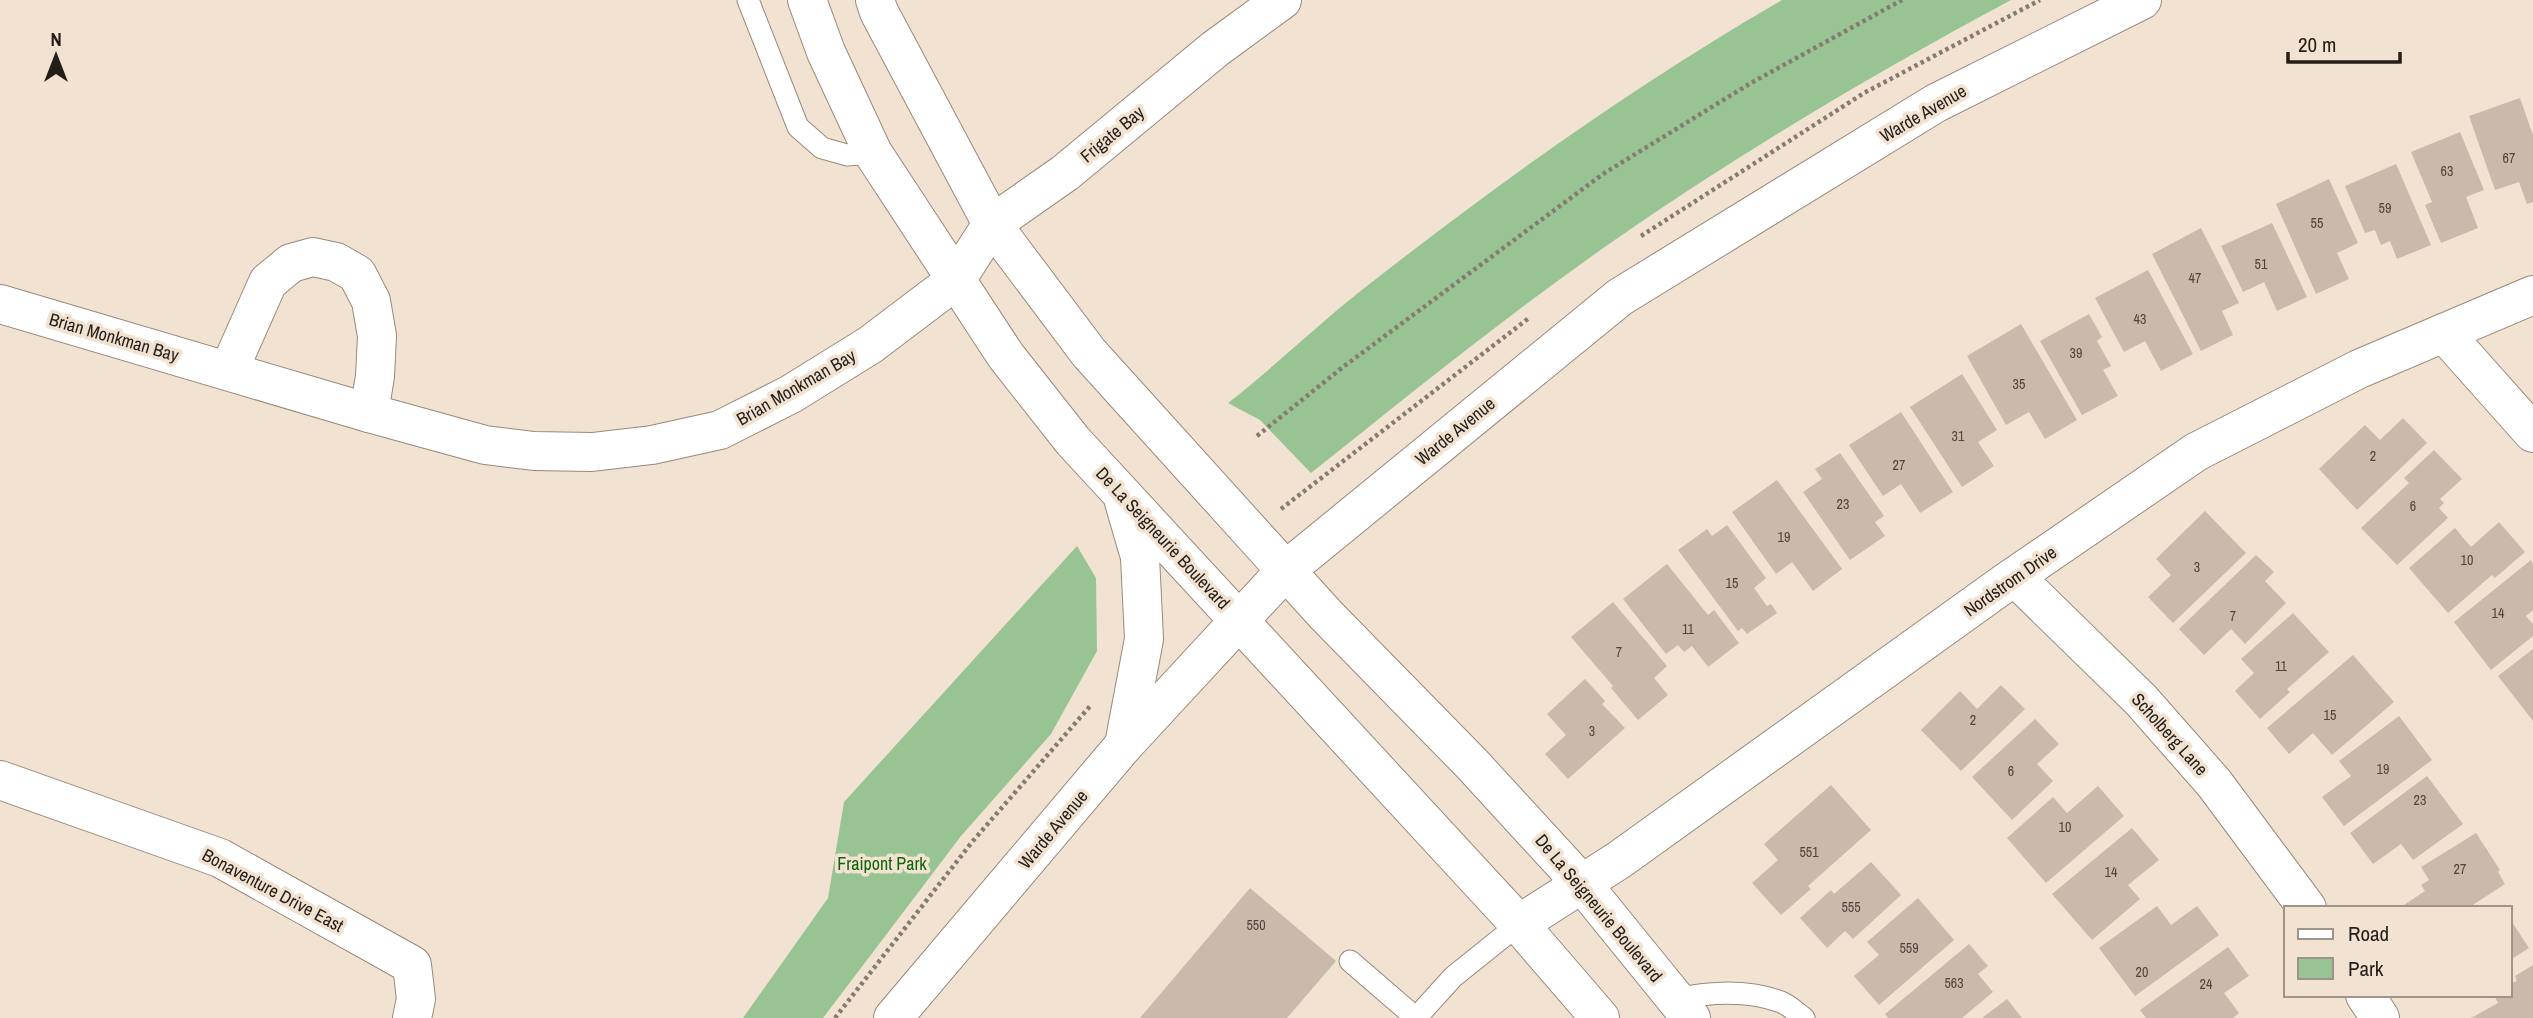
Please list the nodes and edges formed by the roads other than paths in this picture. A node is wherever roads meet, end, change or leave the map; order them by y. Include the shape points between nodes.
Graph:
1 (748, 0) edge
2 (807, 0) edge
3 (875, 0) edge
4 (1282, 0) edge
5 (2142, 0) edge
6 (873, 153) junction
7 (992, 224) junction
8 (956, 280) junction
9 (2533, 295) edge
10 (0, 303) edge
11 (2444, 333) junction
12 (229, 370) junction
13 (369, 413) junction
14 (2533, 433) edge
15 (1121, 493) junction
16 (1286, 570) junction
17 (2015, 577) junction
18 (1238, 621) junction
19 (1124, 744) junction
20 (0, 780) edge
21 (1583, 885) junction
22 (2305, 906) edge
23 (1519, 924) junction
24 (1350, 961) dead end
25 (2366, 997) edge
26 (1683, 1008) edge
27 (412, 1018) edge
28 (893, 1018) edge
29 (1416, 1018) edge
30 (1600, 1018) edge
31 (1804, 1018) edge
32 (2380, 1018) edge

1 - 6 lane via 798,127 822,148 847,155
2 - 6 street, De La Seigneurie Boulevard
3 - 7 street, De La Seigneurie Boulevard
4 - 7 street, Frigate Bay via 1065,173
5 - 16 street, Warde Avenue via 1936,103 1620,296
6 - 8 street, De La Seigneurie Boulevard
7 - 8 street, Frigate Bay
7 - 16 street, De La Seigneurie Boulevard via 1089,353
8 - 13 street, Brian Monkman Bay via 870,345 791,394 720,430 592,452 534,451 485,445
8 - 15 street, De La Seigneurie Boulevard via 1006,356
9 - 11 street, Nordstrom Drive
10 - 12 street, Brian Monkman Bay
11 - 14 street
11 - 17 street, Nordstrom Drive via 2358,369 2196,452
12 - 13 street, Brian Monkman Bay
12 - 13 street via 268,282 291,263 313,257 336,262 357,274 371,302 377,335
15 - 18 street, De La Seigneurie Boulevard
15 - 19 street via 1140,557 1144,639
16 - 18 street, Warde Avenue
16 - 21 street, De La Seigneurie Boulevard
17 - 21 street, Nordstrom Drive
17 - 22 street, Scholberg Lane via 2141,700 2214,783
18 - 19 street, Warde Avenue
18 - 23 street, De La Seigneurie Boulevard
19 - 28 street, Warde Avenue
20 - 27 street, Bonaventure Drive East via 220,858 412,965 416,999
21 - 23 street, Nordstrom Drive
21 - 26 street, De La Seigneurie Boulevard
23 - 29 lane via 1453,977
23 - 30 street, De La Seigneurie Boulevard
24 - 29 lane
25 - 32 street
26 - 31 lane, De La Seigneurie Boulevard via 1700,994 1736,992 1783,1002

